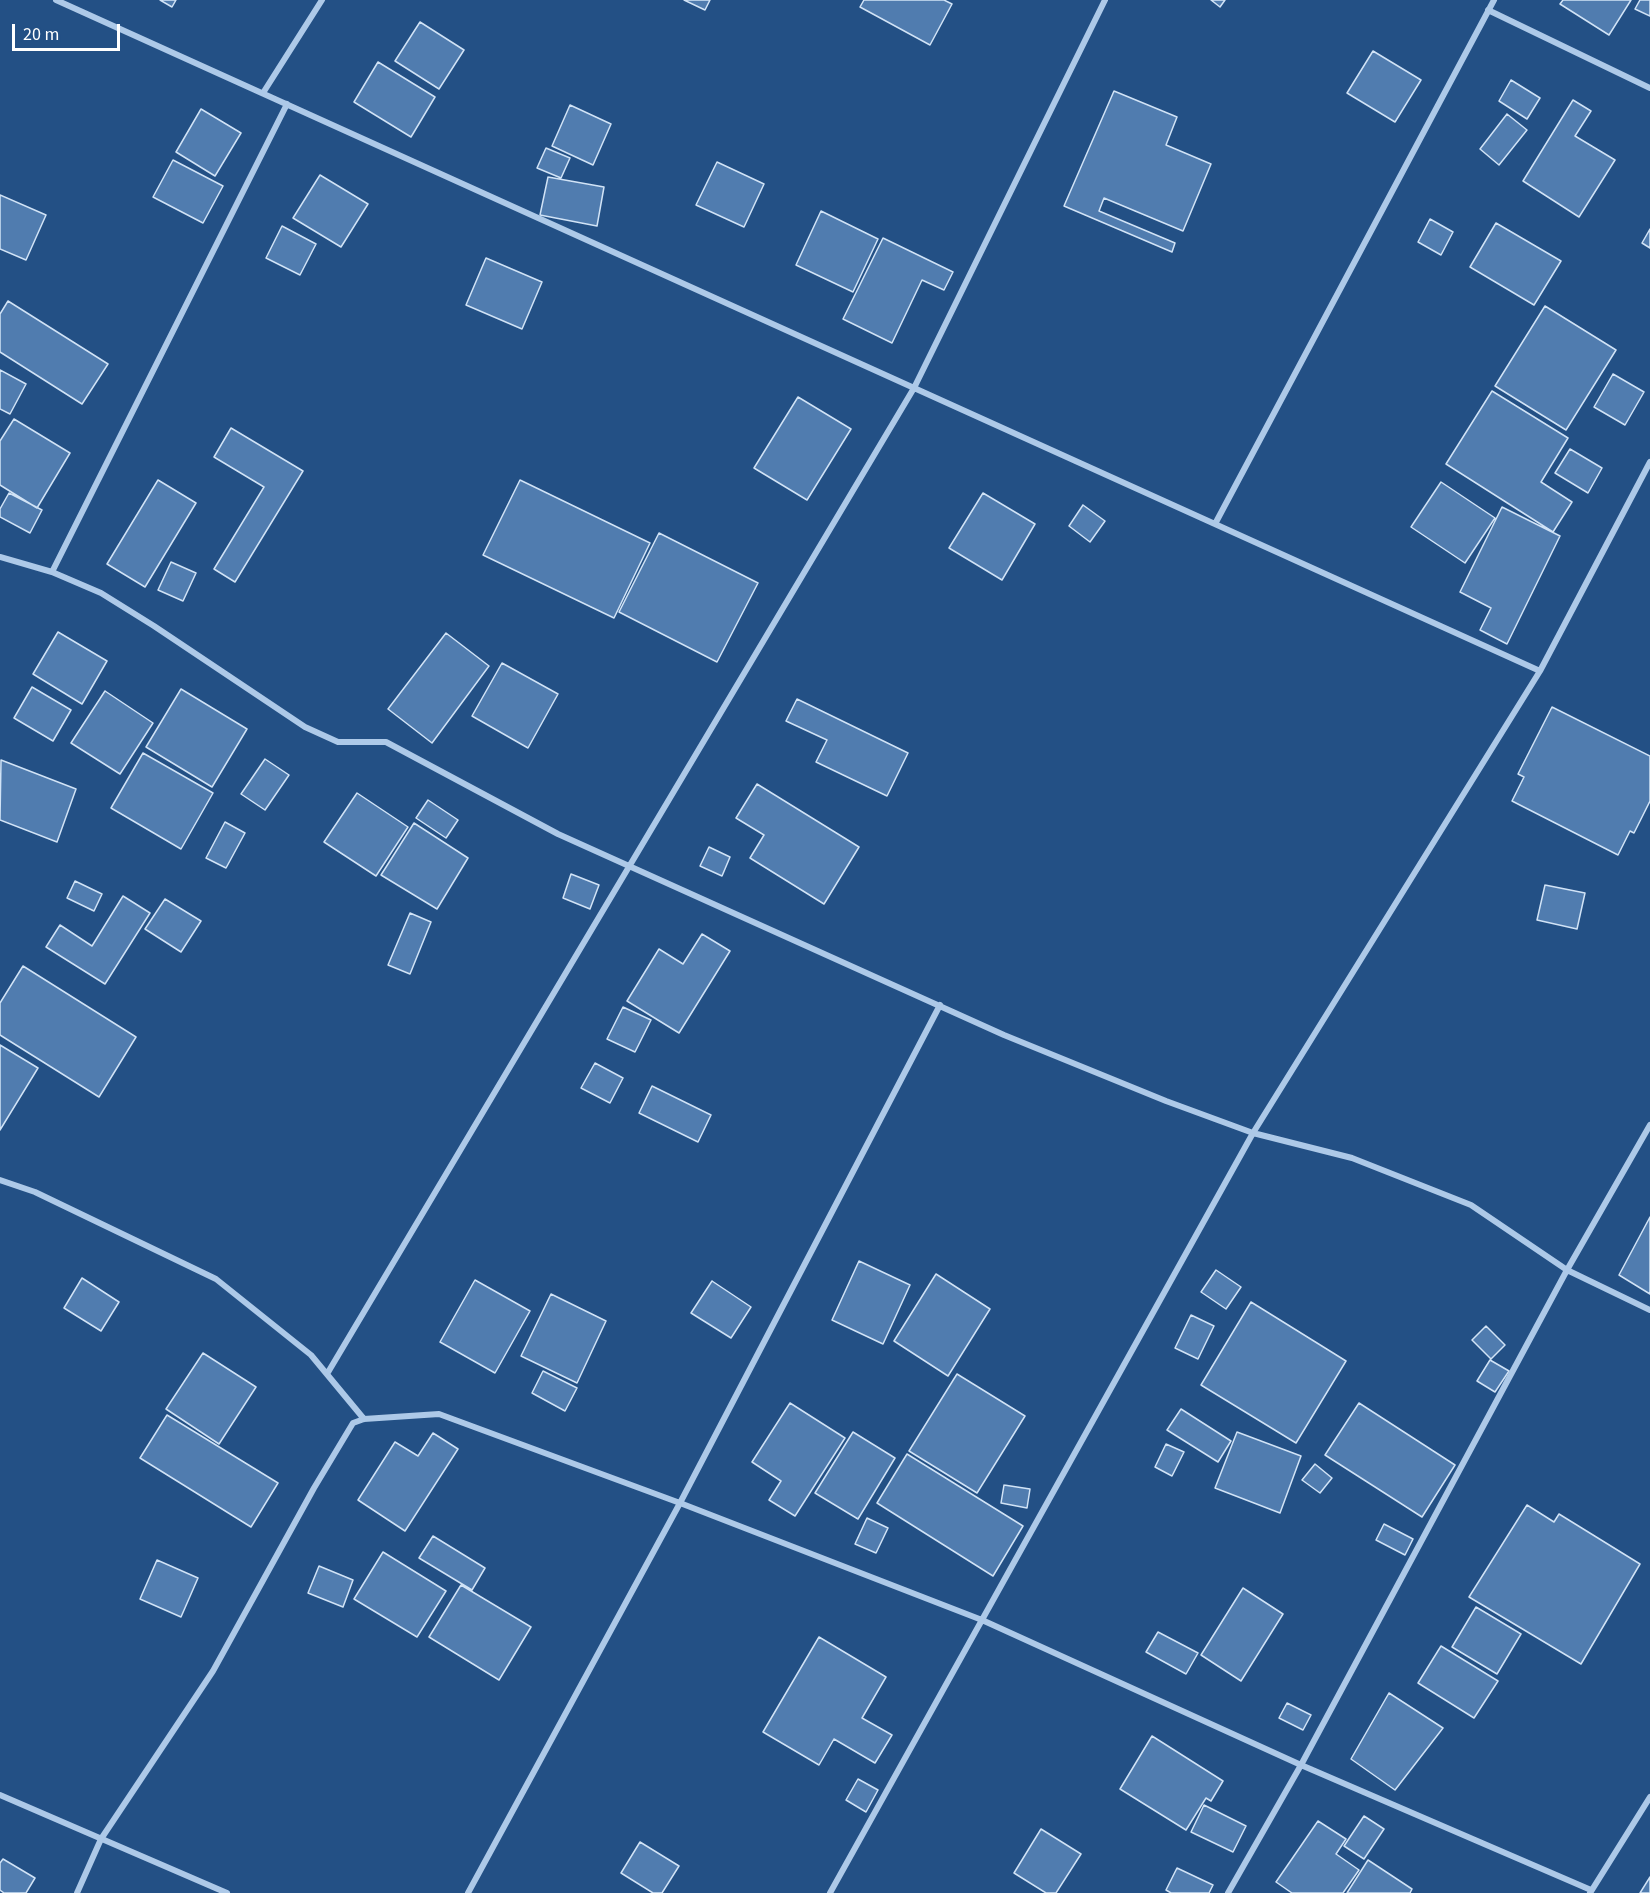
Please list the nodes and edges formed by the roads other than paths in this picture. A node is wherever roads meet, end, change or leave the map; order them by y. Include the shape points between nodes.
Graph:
1 (56, 0) edge
2 (322, 0) edge
3 (1105, 0) edge
4 (1494, 0) edge
5 (1488, 10) junction
6 (1650, 88) edge
7 (263, 93) junction
8 (287, 104) junction
9 (914, 388) junction
10 (1650, 462) edge
11 (1215, 524) junction
12 (0, 557) edge
13 (52, 572) junction
14 (1540, 671) junction
15 (629, 866) junction
16 (940, 1005) junction
17 (1650, 1125) edge
18 (1252, 1133) junction
19 (0, 1180) edge
20 (1567, 1270) junction
21 (1650, 1310) edge
22 (327, 1374) junction
23 (364, 1419) junction
24 (680, 1503) junction
25 (982, 1620) junction
26 (1301, 1764) junction
27 (0, 1795) edge
28 (1650, 1797) edge
29 (101, 1839) junction
30 (1590, 1891) edge
31 (77, 1893) edge
32 (227, 1893) edge
33 (468, 1893) edge
34 (830, 1893) edge
35 (1227, 1893) edge

1 - 7 street
2 - 7 street
3 - 9 street
4 - 5 street
5 - 6 street
5 - 11 street
7 - 8 street
8 - 9 street
8 - 13 street
9 - 11 street
9 - 15 street
10 - 14 street
11 - 14 street
12 - 13 street
13 - 15 street via 101,593 305,727 338,741 387,742 558,834
14 - 18 street
15 - 16 street
15 - 22 street
16 - 18 street via 1166,1101
16 - 24 street
17 - 20 street
18 - 20 street via 1352,1158 1471,1205
18 - 25 street
19 - 22 street via 35,1192 216,1279 311,1355
20 - 21 street
20 - 26 street
22 - 23 street
23 - 24 street via 439,1414
23 - 29 street via 353,1423 213,1671
24 - 25 street
24 - 33 street
25 - 26 street
25 - 34 street
26 - 30 street
26 - 35 street
27 - 29 street
28 - 30 street
29 - 31 street
29 - 32 street

